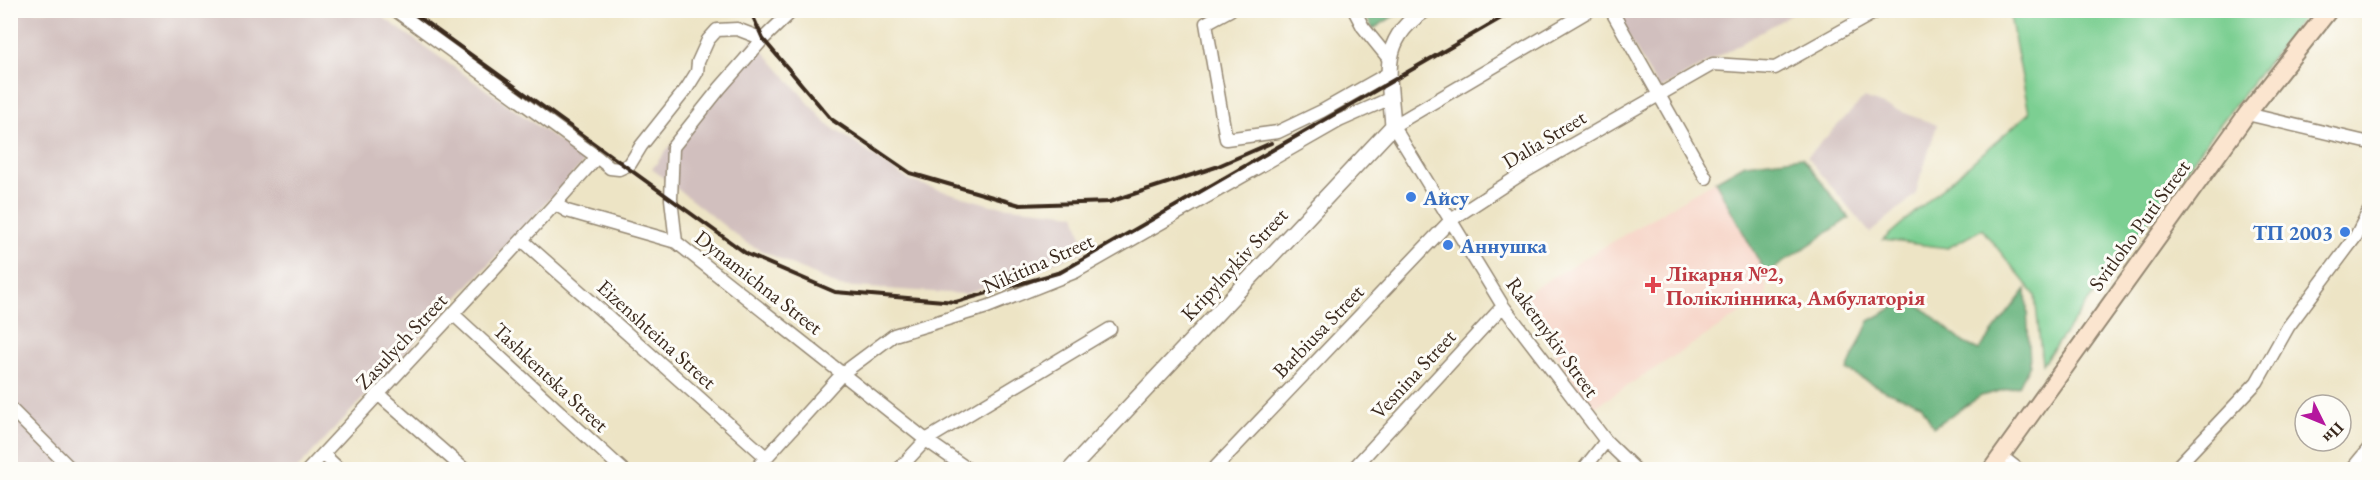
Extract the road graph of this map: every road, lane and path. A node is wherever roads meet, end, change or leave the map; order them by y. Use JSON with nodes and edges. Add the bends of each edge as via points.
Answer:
{"nodes":[{"id":1,"x":395,"y":10,"type":"edge"},
{"id":2,"x":793,"y":10,"type":"edge"},
{"id":3,"x":1230,"y":10,"type":"edge"},
{"id":4,"x":1354,"y":10,"type":"edge"},
{"id":5,"x":1425,"y":10,"type":"edge"},
{"id":6,"x":1590,"y":10,"type":"edge"},
{"id":7,"x":1611,"y":10,"type":"edge"},
{"id":8,"x":1880,"y":10,"type":"edge"},
{"id":9,"x":2329,"y":10,"type":"edge"},
{"id":10,"x":763,"y":39,"type":"junction"},
{"id":11,"x":1389,"y":66,"type":"junction"},
{"id":12,"x":1659,"y":94,"type":"junction"},
{"id":13,"x":1391,"y":98,"type":"junction"},
{"id":14,"x":2247,"y":114,"type":"junction"},
{"id":15,"x":1393,"y":126,"type":"junction"},
{"id":16,"x":2370,"y":143,"type":"edge"},
{"id":17,"x":597,"y":156,"type":"junction"},
{"id":18,"x":1706,"y":178,"type":"dead end"},
{"id":19,"x":555,"y":204,"type":"junction"},
{"id":20,"x":2370,"y":209,"type":"edge"},
{"id":21,"x":1452,"y":220,"type":"junction"},
{"id":22,"x":522,"y":240,"type":"junction"},
{"id":23,"x":676,"y":242,"type":"junction"},
{"id":24,"x":1503,"y":306,"type":"junction"},
{"id":25,"x":453,"y":314,"type":"junction"},
{"id":26,"x":1110,"y":329,"type":"dead end"},
{"id":27,"x":843,"y":373,"type":"junction"},
{"id":28,"x":378,"y":394,"type":"junction"},
{"id":29,"x":10,"y":408,"type":"edge"},
{"id":30,"x":926,"y":440,"type":"junction"},
{"id":31,"x":1606,"y":441,"type":"junction"},
{"id":32,"x":2370,"y":447,"type":"edge"},
{"id":33,"x":322,"y":454,"type":"junction"},
{"id":34,"x":766,"y":457,"type":"junction"},
{"id":35,"x":1996,"y":463,"type":"edge"},
{"id":36,"x":72,"y":470,"type":"edge"},
{"id":37,"x":308,"y":470,"type":"edge"},
{"id":38,"x":339,"y":470,"type":"edge"},
{"id":39,"x":465,"y":470,"type":"edge"},
{"id":40,"x":623,"y":470,"type":"edge"},
{"id":41,"x":755,"y":470,"type":"edge"},
{"id":42,"x":898,"y":470,"type":"edge"},
{"id":43,"x":969,"y":470,"type":"edge"},
{"id":44,"x":1070,"y":470,"type":"edge"},
{"id":45,"x":1213,"y":470,"type":"edge"},
{"id":46,"x":1352,"y":470,"type":"edge"},
{"id":47,"x":1582,"y":470,"type":"edge"},
{"id":48,"x":1636,"y":470,"type":"edge"},
{"id":49,"x":2019,"y":470,"type":"edge"},
{"id":50,"x":2174,"y":470,"type":"edge"},
{"id":51,"x":2351,"y":470,"type":"edge"}],
"edges":[{"from":1,"to":17,"type":"street"},
{"from":2,"to":10,"type":"street"},
{"from":3,"to":11,"type":"street","via":[[1206,23],[1226,139],[1278,132],[1323,111]]},
{"from":4,"to":11,"type":"street"},
{"from":5,"to":11,"type":"street","via":[[1399,33]]},
{"from":6,"to":15,"type":"street"},
{"from":7,"to":12,"type":"street"},
{"from":8,"to":12,"type":"street","name":"Dalia Street","via":[[1775,68],[1713,64]]},
{"from":9,"to":14,"type":"main road","name":"Svitloho Puti Street"},
{"from":10,"to":17,"type":"street","via":[[737,29],[717,30],[708,40],[687,88],[630,164],[610,168]]},
{"from":10,"to":23,"type":"street","via":[[673,147],[671,200]]},
{"from":11,"to":13,"type":"street"},
{"from":12,"to":18,"type":"street"},
{"from":12,"to":21,"type":"street","name":"Dalia Street","via":[[1526,171]]},
{"from":13,"to":15,"type":"street"},
{"from":13,"to":27,"type":"street","name":"Nikitina Street","via":[[1339,121],[1075,272],[987,307],[894,335]]},
{"from":14,"to":16,"type":"street"},
{"from":14,"to":35,"type":"main road","name":"Svitloho Puti Street"},
{"from":15,"to":21,"type":"street","name":"Raketnykiv Street"},
{"from":15,"to":44,"type":"street","name":"Kripylnykiv Street"},
{"from":17,"to":19,"type":"street"},
{"from":19,"to":22,"type":"street"},
{"from":19,"to":23,"type":"street","name":"Dynamichna Street","via":[[567,211]]},
{"from":20,"to":50,"type":"street","via":[[2356,236],[2288,327],[2257,382]]},
{"from":21,"to":24,"type":"street","name":"Raketnykiv Street"},
{"from":21,"to":45,"type":"street","name":"Barbiusa Street"},
{"from":22,"to":25,"type":"street","name":"Zasulych Street"},
{"from":22,"to":34,"type":"street","name":"Eizenshteina Street"},
{"from":23,"to":27,"type":"street","name":"Dynamichna Street"},
{"from":24,"to":31,"type":"street","name":"Raketnykiv Street"},
{"from":24,"to":46,"type":"street","name":"Vesnina Street"},
{"from":25,"to":28,"type":"street","name":"Zasulych Street"},
{"from":25,"to":40,"type":"street","name":"Tashkentska Street"},
{"from":26,"to":30,"type":"street"},
{"from":27,"to":30,"type":"street","name":"Dynamichna Street"},
{"from":27,"to":34,"type":"street","name":"Nikitina Street"},
{"from":28,"to":33,"type":"street","name":"Zasulych Street"},
{"from":28,"to":39,"type":"street"},
{"from":29,"to":36,"type":"street"},
{"from":30,"to":42,"type":"street"},
{"from":30,"to":43,"type":"street","name":"Dynamichna Street"},
{"from":31,"to":47,"type":"street"},
{"from":31,"to":48,"type":"street","name":"Raketnykiv Street"},
{"from":32,"to":51,"type":"street"},
{"from":33,"to":37,"type":"street","name":"Zasulych Street"},
{"from":33,"to":38,"type":"street"},
{"from":34,"to":41,"type":"street","name":"Nikitina Street"},
{"from":35,"to":49,"type":"street"}]}
